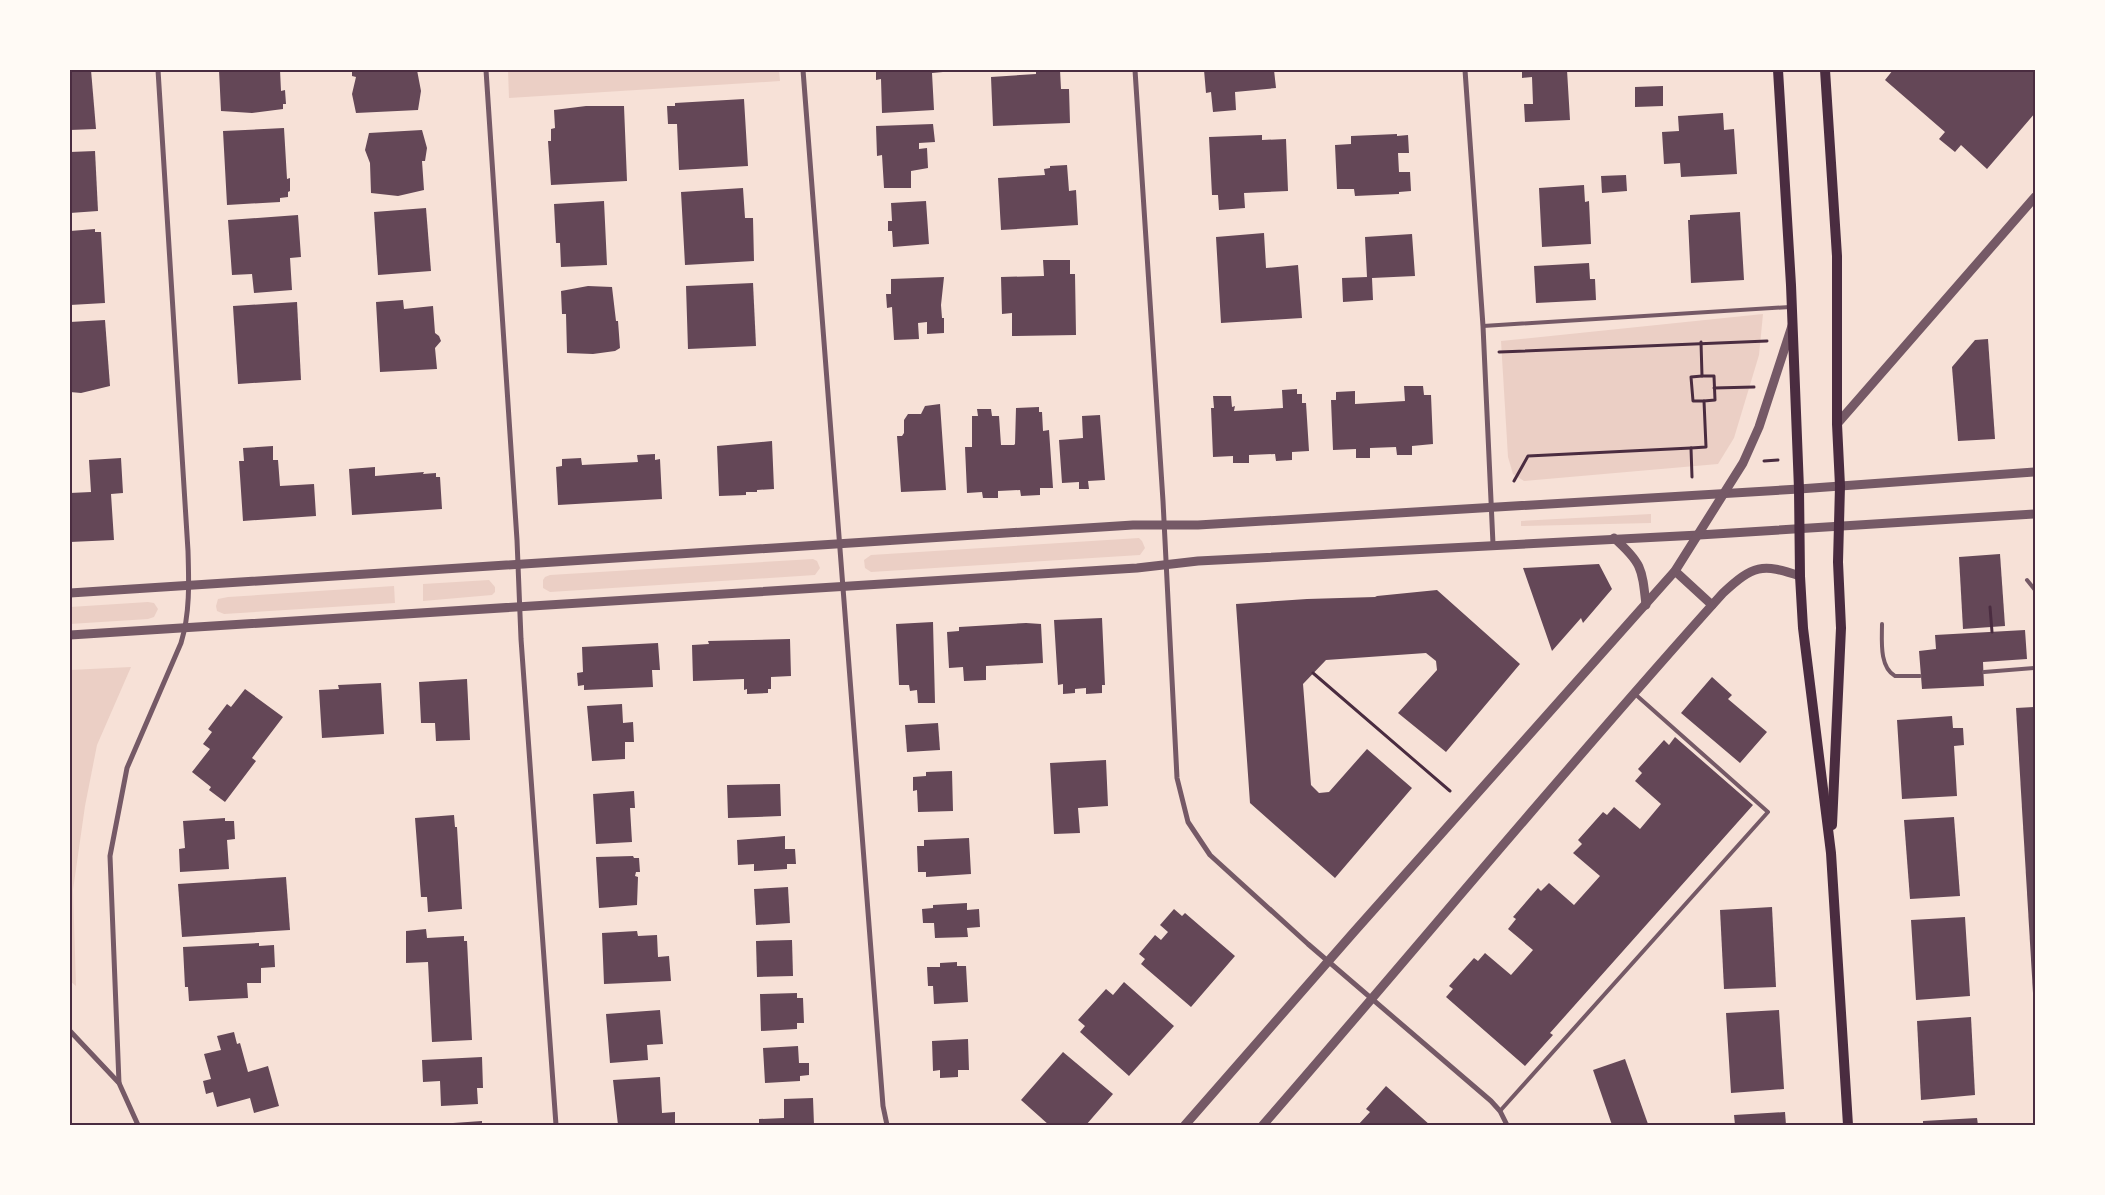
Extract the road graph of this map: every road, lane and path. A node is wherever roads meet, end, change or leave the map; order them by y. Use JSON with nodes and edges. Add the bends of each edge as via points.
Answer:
{"nodes":[{"id":1,"x":158,"y":70,"type":"edge"},
{"id":2,"x":486,"y":70,"type":"edge"},
{"id":3,"x":803,"y":70,"type":"edge"},
{"id":4,"x":1135,"y":70,"type":"edge"},
{"id":5,"x":1465,"y":70,"type":"edge"},
{"id":6,"x":1778,"y":70,"type":"edge"},
{"id":7,"x":1825,"y":70,"type":"edge"},
{"id":8,"x":2035,"y":198,"type":"edge"},
{"id":9,"x":1792,"y":307,"type":"junction"},
{"id":10,"x":1483,"y":326,"type":"junction"},
{"id":11,"x":1792,"y":326,"type":"junction"},
{"id":12,"x":1767,"y":341,"type":"dead end"},
{"id":13,"x":1701,"y":342,"type":"junction"},
{"id":14,"x":1498,"y":352,"type":"dead end"},
{"id":15,"x":1702,"y":376,"type":"junction"},
{"id":16,"x":1757,"y":387,"type":"dead end"},
{"id":17,"x":1714,"y":388,"type":"junction"},
{"id":18,"x":1704,"y":401,"type":"junction"},
{"id":19,"x":1837,"y":424,"type":"junction"},
{"id":20,"x":1691,"y":448,"type":"junction"},
{"id":21,"x":2035,"y":472,"type":"edge"},
{"id":22,"x":1514,"y":481,"type":"dead end"},
{"id":23,"x":1840,"y":486,"type":"junction"},
{"id":24,"x":1799,"y":489,"type":"junction"},
{"id":25,"x":1725,"y":493,"type":"junction"},
{"id":26,"x":1693,"y":495,"type":"junction"},
{"id":27,"x":1492,"y":507,"type":"junction"},
{"id":28,"x":2035,"y":514,"type":"edge"},
{"id":29,"x":1165,"y":525,"type":"junction"},
{"id":30,"x":1838,"y":526,"type":"junction"},
{"id":31,"x":1799,"y":528,"type":"junction"},
{"id":32,"x":1699,"y":534,"type":"junction"},
{"id":33,"x":1614,"y":538,"type":"junction"},
{"id":34,"x":840,"y":544,"type":"junction"},
{"id":35,"x":1493,"y":544,"type":"junction"},
{"id":36,"x":518,"y":565,"type":"junction"},
{"id":37,"x":1167,"y":565,"type":"junction"},
{"id":38,"x":1675,"y":571,"type":"junction"},
{"id":39,"x":1800,"y":576,"type":"junction"},
{"id":40,"x":2027,"y":580,"type":"dead end"},
{"id":41,"x":188,"y":586,"type":"junction"},
{"id":42,"x":842,"y":587,"type":"junction"},
{"id":43,"x":2035,"y":590,"type":"edge"},
{"id":44,"x":70,"y":593,"type":"edge"},
{"id":45,"x":1712,"y":604,"type":"junction"},
{"id":46,"x":1646,"y":605,"type":"junction"},
{"id":47,"x":520,"y":608,"type":"junction"},
{"id":48,"x":1990,"y":608,"type":"dead end"},
{"id":49,"x":1882,"y":624,"type":"dead end"},
{"id":50,"x":185,"y":628,"type":"junction"},
{"id":51,"x":1992,"y":632,"type":"dead end"},
{"id":52,"x":70,"y":636,"type":"edge"},
{"id":53,"x":2035,"y":668,"type":"edge"},
{"id":54,"x":1984,"y":672,"type":"dead end"},
{"id":55,"x":1313,"y":673,"type":"dead end"},
{"id":56,"x":1920,"y":676,"type":"dead end"},
{"id":57,"x":1634,"y":693,"type":"junction"},
{"id":58,"x":1450,"y":792,"type":"dead end"},
{"id":59,"x":1831,"y":853,"type":"junction"},
{"id":60,"x":1328,"y":962,"type":"junction"},
{"id":61,"x":1373,"y":999,"type":"junction"},
{"id":62,"x":70,"y":1031,"type":"edge"},
{"id":63,"x":118,"y":1083,"type":"junction"},
{"id":64,"x":1500,"y":1111,"type":"junction"},
{"id":65,"x":138,"y":1125,"type":"edge"},
{"id":66,"x":556,"y":1125,"type":"edge"},
{"id":67,"x":887,"y":1125,"type":"edge"},
{"id":68,"x":1185,"y":1125,"type":"edge"},
{"id":69,"x":1263,"y":1125,"type":"edge"},
{"id":70,"x":1507,"y":1125,"type":"edge"},
{"id":71,"x":1848,"y":1125,"type":"edge"}],
"edges":[{"from":1,"to":41,"type":"street"},
{"from":2,"to":36,"type":"street"},
{"from":3,"to":34,"type":"street"},
{"from":4,"to":29,"type":"street"},
{"from":5,"to":10,"type":"street"},
{"from":6,"to":9,"type":"main road"},
{"from":7,"to":19,"type":"main road","via":[[1836,256]]},
{"from":8,"to":19,"type":"street"},
{"from":9,"to":10,"type":"lane"},
{"from":9,"to":11,"type":"main road"},
{"from":10,"to":27,"type":"street"},
{"from":11,"to":24,"type":"main road"},
{"from":11,"to":25,"type":"street","via":[[1759,427]]},
{"from":12,"to":13,"type":"path"},
{"from":13,"to":14,"type":"path"},
{"from":13,"to":15,"type":"path"},
{"from":15,"to":17,"type":"path","via":[[1714,376]]},
{"from":15,"to":18,"type":"path","via":[[1691,377],[1693,401]]},
{"from":16,"to":17,"type":"path"},
{"from":17,"to":18,"type":"path","via":[[1715,400]]},
{"from":18,"to":20,"type":"path","via":[[1706,447]]},
{"from":19,"to":23,"type":"main road"},
{"from":20,"to":22,"type":"path","via":[[1528,456]]},
{"from":20,"to":26,"type":"path"},
{"from":21,"to":23,"type":"street"},
{"from":23,"to":24,"type":"street"},
{"from":23,"to":30,"type":"main road"},
{"from":24,"to":25,"type":"street"},
{"from":24,"to":31,"type":"main road"},
{"from":25,"to":26,"type":"street"},
{"from":25,"to":32,"type":"street"},
{"from":26,"to":27,"type":"street"},
{"from":27,"to":29,"type":"street"},
{"from":27,"to":35,"type":"street"},
{"from":28,"to":30,"type":"street"},
{"from":29,"to":34,"type":"street"},
{"from":29,"to":37,"type":"street"},
{"from":30,"to":31,"type":"street"},
{"from":30,"to":59,"type":"main road","via":[[1841,628]]},
{"from":31,"to":32,"type":"street"},
{"from":31,"to":39,"type":"main road"},
{"from":32,"to":33,"type":"street"},
{"from":32,"to":38,"type":"street"},
{"from":33,"to":35,"type":"street"},
{"from":33,"to":46,"type":"street","via":[[1640,565]]},
{"from":34,"to":36,"type":"street"},
{"from":34,"to":42,"type":"street"},
{"from":35,"to":37,"type":"street","via":[[1198,560]]},
{"from":36,"to":41,"type":"street"},
{"from":36,"to":47,"type":"street"},
{"from":37,"to":42,"type":"street"},
{"from":37,"to":60,"type":"street","via":[[1177,778],[1188,822],[1210,855]]},
{"from":38,"to":45,"type":"street"},
{"from":38,"to":46,"type":"street"},
{"from":39,"to":45,"type":"street","via":[[1773,567],[1759,568],[1735,582]]},
{"from":39,"to":59,"type":"main road","via":[[1803,628]]},
{"from":40,"to":43,"type":"lane"},
{"from":41,"to":44,"type":"street"},
{"from":41,"to":50,"type":"street"},
{"from":42,"to":47,"type":"street"},
{"from":42,"to":67,"type":"street"},
{"from":45,"to":57,"type":"street"},
{"from":46,"to":60,"type":"street"},
{"from":47,"to":50,"type":"street"},
{"from":47,"to":66,"type":"street"},
{"from":48,"to":51,"type":"path"},
{"from":49,"to":56,"type":"lane","via":[[1886,668],[1895,676]]},
{"from":50,"to":52,"type":"street"},
{"from":50,"to":63,"type":"street","via":[[177,654],[127,768],[110,856]]},
{"from":53,"to":54,"type":"lane"},
{"from":55,"to":58,"type":"path"},
{"from":57,"to":61,"type":"street"},
{"from":57,"to":64,"type":"lane","via":[[1768,812]]},
{"from":59,"to":71,"type":"main road"},
{"from":60,"to":61,"type":"street"},
{"from":60,"to":68,"type":"street"},
{"from":61,"to":64,"type":"street"},
{"from":61,"to":69,"type":"street"},
{"from":62,"to":63,"type":"street"},
{"from":63,"to":65,"type":"street"},
{"from":64,"to":70,"type":"street"}]}
